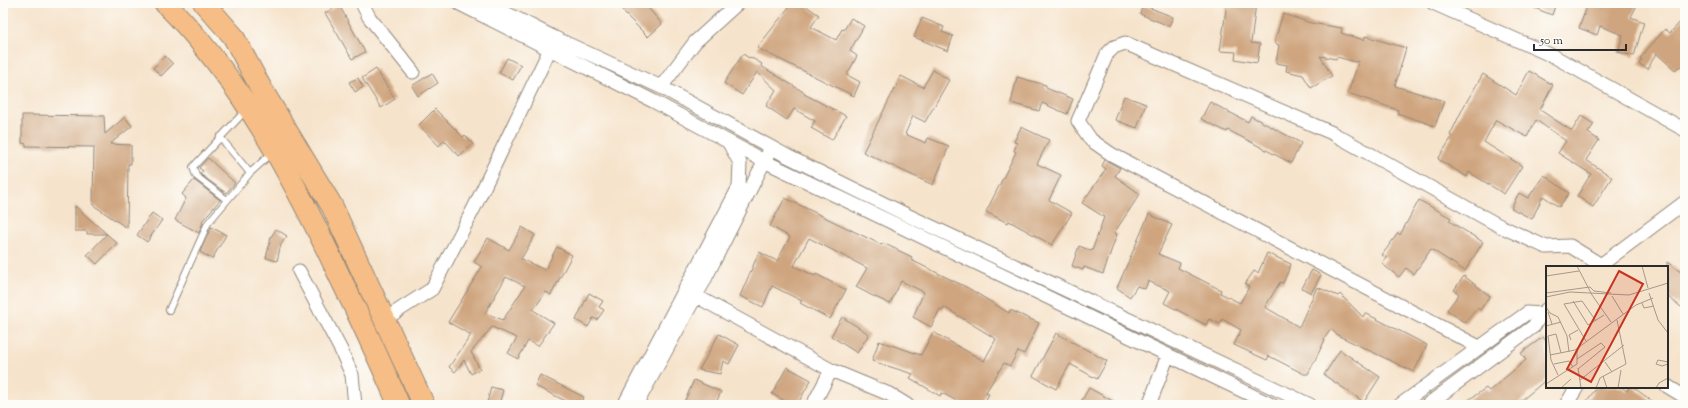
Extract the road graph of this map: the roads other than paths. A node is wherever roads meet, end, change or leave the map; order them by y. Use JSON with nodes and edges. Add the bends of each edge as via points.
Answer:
{"nodes":[{"id":1,"x":148,"y":3,"type":"edge"},
{"id":2,"x":165,"y":3,"type":"edge"},
{"id":3,"x":190,"y":3,"type":"edge"},
{"id":4,"x":204,"y":3,"type":"edge"},
{"id":5,"x":362,"y":3,"type":"edge"},
{"id":6,"x":458,"y":3,"type":"edge"},
{"id":7,"x":486,"y":3,"type":"edge"},
{"id":8,"x":738,"y":3,"type":"edge"},
{"id":9,"x":1433,"y":3,"type":"edge"},
{"id":10,"x":550,"y":49,"type":"junction"},
{"id":11,"x":413,"y":72,"type":"dead end"},
{"id":12,"x":661,"y":86,"type":"junction"},
{"id":13,"x":262,"y":90,"type":"junction"},
{"id":14,"x":249,"y":107,"type":"junction"},
{"id":15,"x":1685,"y":130,"type":"edge"},
{"id":16,"x":220,"y":137,"type":"junction"},
{"id":17,"x":729,"y":143,"type":"junction"},
{"id":18,"x":772,"y":148,"type":"junction"},
{"id":19,"x":274,"y":151,"type":"junction"},
{"id":20,"x":764,"y":161,"type":"junction"},
{"id":21,"x":250,"y":173,"type":"junction"},
{"id":22,"x":227,"y":200,"type":"junction"},
{"id":23,"x":1685,"y":202,"type":"edge"},
{"id":24,"x":1600,"y":266,"type":"edge"},
{"id":25,"x":299,"y":271,"type":"dead end"},
{"id":26,"x":696,"y":296,"type":"junction"},
{"id":27,"x":169,"y":310,"type":"dead end"},
{"id":28,"x":1545,"y":311,"type":"edge"},
{"id":29,"x":385,"y":319,"type":"junction"},
{"id":30,"x":1479,"y":347,"type":"junction"},
{"id":31,"x":1168,"y":355,"type":"junction"},
{"id":32,"x":831,"y":370,"type":"junction"},
{"id":33,"x":1668,"y":387,"type":"edge"},
{"id":34,"x":1576,"y":388,"type":"edge"},
{"id":35,"x":1685,"y":397,"type":"edge"},
{"id":36,"x":355,"y":405,"type":"edge"},
{"id":37,"x":399,"y":405,"type":"edge"},
{"id":38,"x":424,"y":405,"type":"edge"},
{"id":39,"x":624,"y":405,"type":"edge"},
{"id":40,"x":636,"y":405,"type":"edge"},
{"id":41,"x":813,"y":405,"type":"edge"},
{"id":42,"x":907,"y":405,"type":"edge"},
{"id":43,"x":1149,"y":405,"type":"edge"},
{"id":44,"x":1272,"y":405,"type":"edge"},
{"id":45,"x":1310,"y":405,"type":"edge"},
{"id":46,"x":1400,"y":405,"type":"edge"},
{"id":47,"x":1427,"y":405,"type":"edge"},
{"id":48,"x":1566,"y":405,"type":"edge"}],
"edges":[{"from":1,"to":14,"type":"highway","via":[[235,100]]},
{"from":2,"to":14,"type":"highway","via":[[182,20]]},
{"from":3,"to":13,"type":"highway"},
{"from":4,"to":13,"type":"highway","via":[[233,36]]},
{"from":5,"to":11,"type":"street","via":[[369,18]]},
{"from":6,"to":10,"type":"street"},
{"from":7,"to":12,"type":"street","via":[[555,38]]},
{"from":8,"to":12,"type":"street","via":[[695,42]]},
{"from":9,"to":15,"type":"street","via":[[1555,57]]},
{"from":10,"to":17,"type":"street"},
{"from":10,"to":29,"type":"street","via":[[432,289]]},
{"from":12,"to":18,"type":"street"},
{"from":13,"to":29,"type":"highway","via":[[332,206]]},
{"from":14,"to":16,"type":"lane"},
{"from":14,"to":19,"type":"highway"},
{"from":16,"to":21,"type":"lane"},
{"from":16,"to":22,"type":"lane","via":[[195,162],[192,171]]},
{"from":17,"to":20,"type":"street"},
{"from":17,"to":39,"type":"street","via":[[740,163],[739,187]]},
{"from":18,"to":20,"type":"street"},
{"from":18,"to":45,"type":"street","via":[[909,216]]},
{"from":19,"to":21,"type":"lane"},
{"from":19,"to":37,"type":"highway","via":[[312,217]]},
{"from":20,"to":26,"type":"street"},
{"from":20,"to":31,"type":"street"},
{"from":21,"to":22,"type":"lane"},
{"from":22,"to":27,"type":"lane","via":[[208,223]]},
{"from":23,"to":24,"type":"street"},
{"from":24,"to":30,"type":"street","via":[[1570,246],[1546,247],[1498,225],[1332,133],[1125,43],[1107,54],[1078,121],[1091,140],[1111,154]]},
{"from":25,"to":36,"type":"street","via":[[352,375]]},
{"from":26,"to":32,"type":"street"},
{"from":26,"to":40,"type":"street"},
{"from":28,"to":30,"type":"street","via":[[1527,313]]},
{"from":28,"to":47,"type":"street","via":[[1534,326]]},
{"from":29,"to":38,"type":"highway"},
{"from":30,"to":46,"type":"street"},
{"from":31,"to":43,"type":"street"},
{"from":31,"to":44,"type":"street"},
{"from":32,"to":41,"type":"street"},
{"from":32,"to":42,"type":"street","via":[[889,394]]},
{"from":33,"to":35,"type":"street"},
{"from":34,"to":48,"type":"street"}]}
